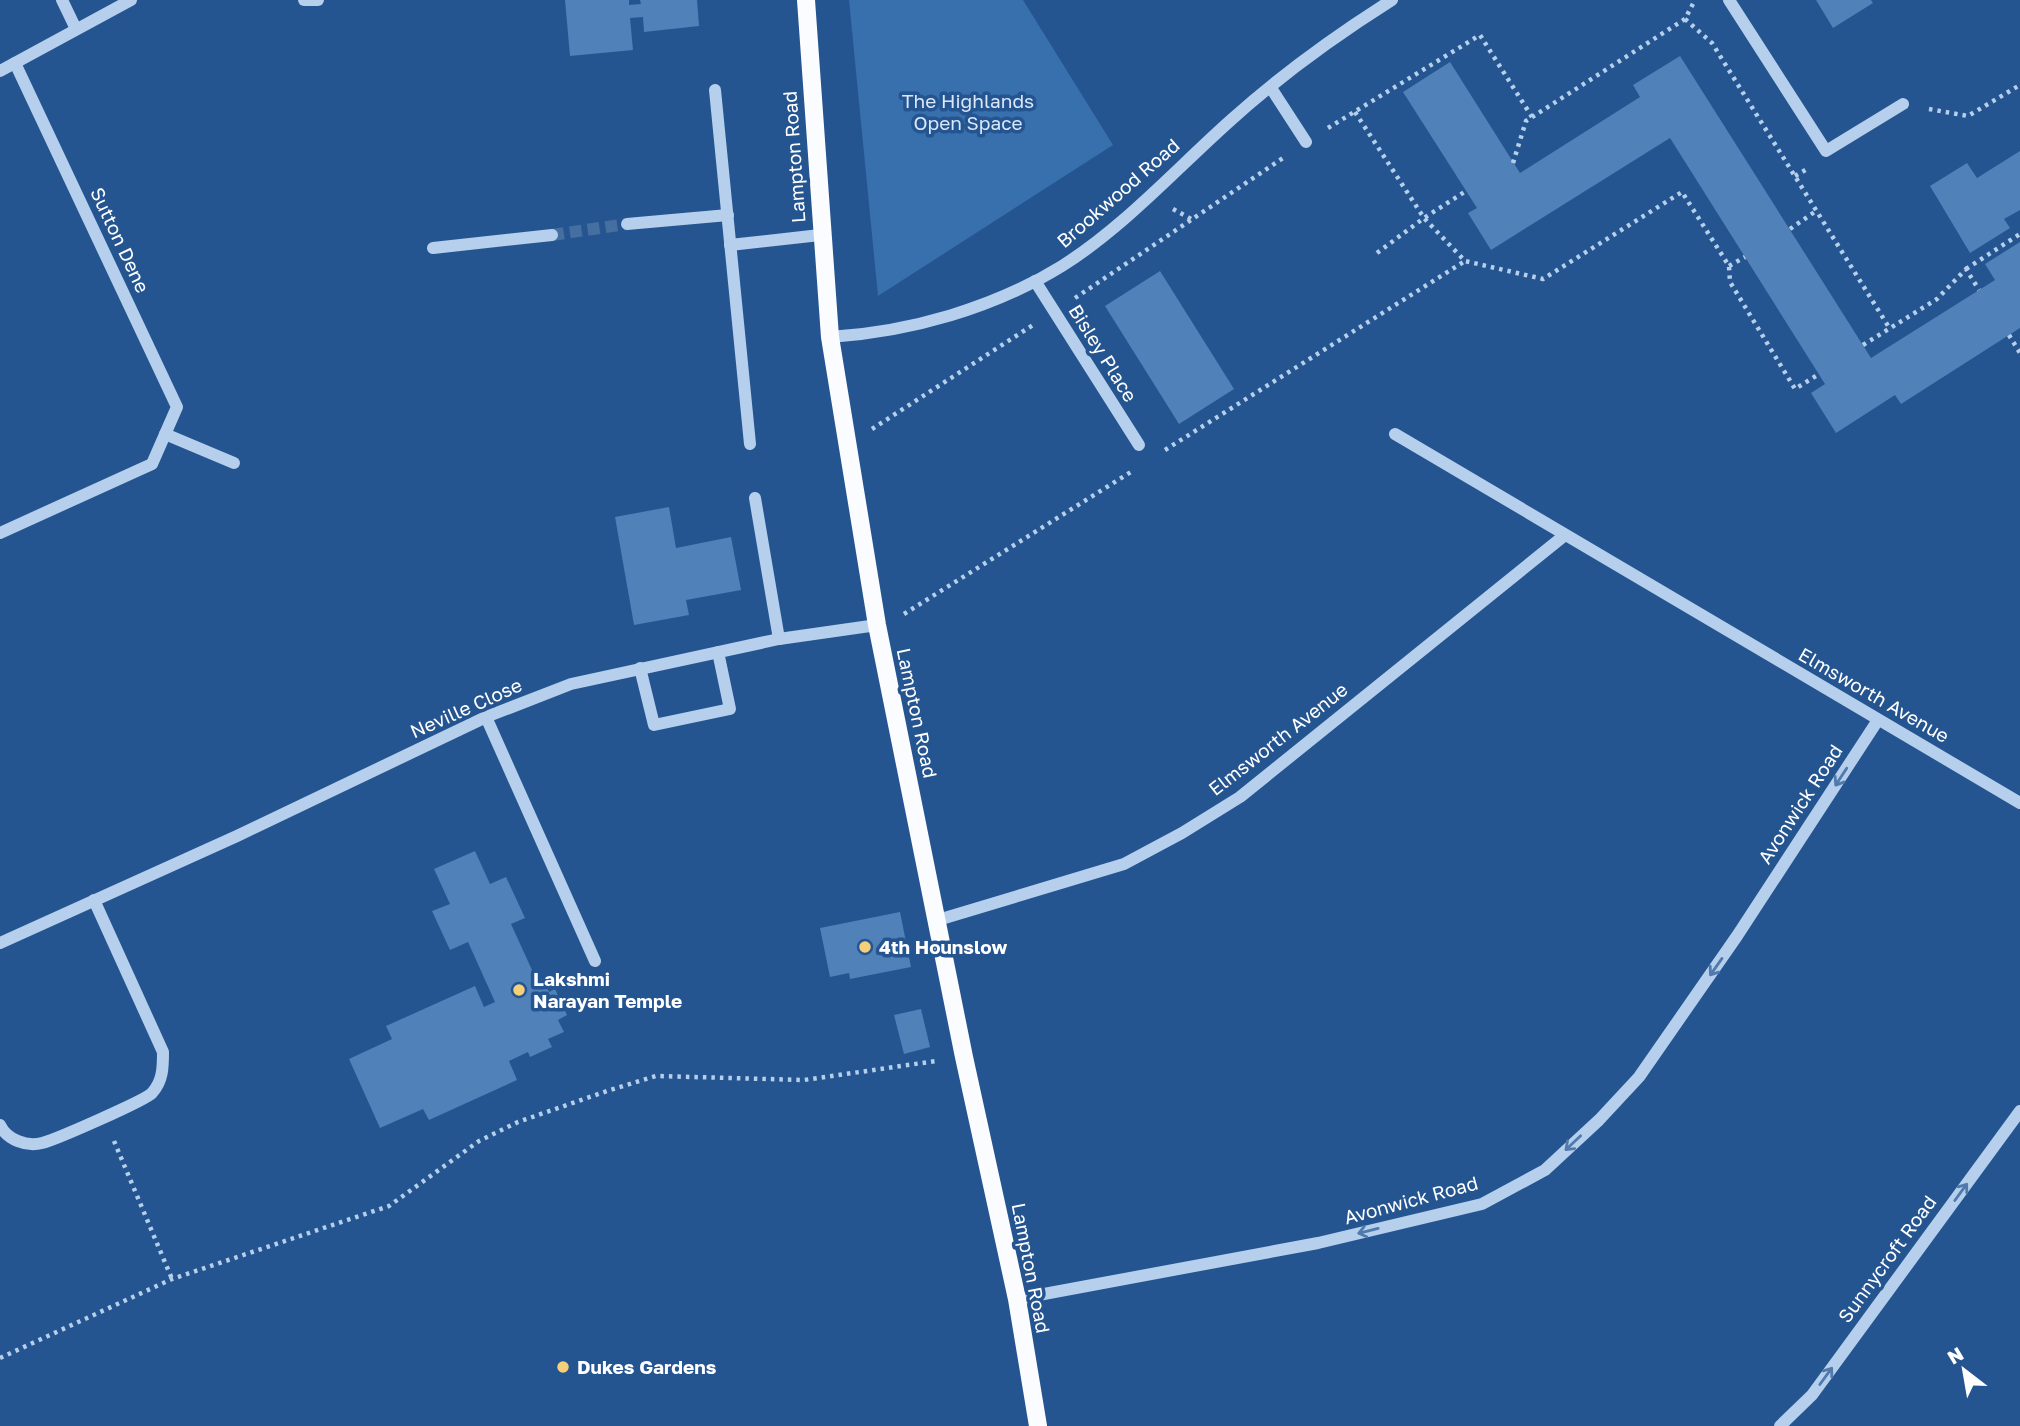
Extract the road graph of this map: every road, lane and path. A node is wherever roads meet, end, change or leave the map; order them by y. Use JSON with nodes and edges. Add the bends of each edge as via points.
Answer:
{"nodes":[{"id":1,"x":62,"y":0,"type":"edge"},
{"id":2,"x":131,"y":0,"type":"edge"},
{"id":3,"x":304,"y":0,"type":"edge"},
{"id":4,"x":318,"y":0,"type":"edge"},
{"id":5,"x":806,"y":0,"type":"edge"},
{"id":6,"x":1392,"y":0,"type":"edge"},
{"id":7,"x":1695,"y":0,"type":"edge"},
{"id":8,"x":1729,"y":0,"type":"edge"},
{"id":9,"x":1685,"y":19,"type":"junction"},
{"id":10,"x":76,"y":29,"type":"junction"},
{"id":11,"x":15,"y":63,"type":"junction"},
{"id":12,"x":0,"y":71,"type":"edge"},
{"id":13,"x":2020,"y":85,"type":"edge"},
{"id":14,"x":1271,"y":88,"type":"junction"},
{"id":15,"x":715,"y":90,"type":"dead end"},
{"id":16,"x":1903,"y":104,"type":"joint"},
{"id":17,"x":1355,"y":112,"type":"junction"},
{"id":18,"x":1532,"y":117,"type":"junction"},
{"id":19,"x":1306,"y":142,"type":"junction"},
{"id":20,"x":1513,"y":163,"type":"dead end"},
{"id":21,"x":1466,"y":191,"type":"dead end"},
{"id":22,"x":1816,"y":211,"type":"junction"},
{"id":23,"x":728,"y":215,"type":"junction"},
{"id":24,"x":1424,"y":218,"type":"junction"},
{"id":25,"x":628,"y":224,"type":"tunnel mouth"},
{"id":26,"x":1790,"y":229,"type":"dead end"},
{"id":27,"x":820,"y":234,"type":"junction"},
{"id":28,"x":2020,"y":234,"type":"edge"},
{"id":29,"x":552,"y":235,"type":"tunnel mouth"},
{"id":30,"x":730,"y":245,"type":"junction"},
{"id":31,"x":433,"y":248,"type":"dead end"},
{"id":32,"x":1377,"y":253,"type":"dead end"},
{"id":33,"x":1745,"y":257,"type":"dead end"},
{"id":34,"x":1465,"y":261,"type":"junction"},
{"id":35,"x":1729,"y":266,"type":"junction"},
{"id":36,"x":1966,"y":269,"type":"junction"},
{"id":37,"x":1035,"y":281,"type":"junction"},
{"id":38,"x":1979,"y":290,"type":"dead end"},
{"id":39,"x":1054,"y":312,"type":"junction"},
{"id":40,"x":1890,"y":329,"type":"junction"},
{"id":41,"x":2009,"y":335,"type":"dead end"},
{"id":42,"x":830,"y":337,"type":"junction"},
{"id":43,"x":1863,"y":345,"type":"dead end"},
{"id":44,"x":2020,"y":354,"type":"edge"},
{"id":45,"x":1819,"y":374,"type":"dead end"},
{"id":46,"x":165,"y":434,"type":"junction"},
{"id":47,"x":1395,"y":434,"type":"dead end"},
{"id":48,"x":750,"y":444,"type":"dead end"},
{"id":49,"x":848,"y":444,"type":"junction"},
{"id":50,"x":1139,"y":445,"type":"dead end"},
{"id":51,"x":1160,"y":453,"type":"dead end"},
{"id":52,"x":233,"y":463,"type":"dead end"},
{"id":53,"x":1137,"y":468,"type":"dead end"},
{"id":54,"x":755,"y":498,"type":"dead end"},
{"id":55,"x":0,"y":533,"type":"edge"},
{"id":56,"x":1565,"y":535,"type":"junction"},
{"id":57,"x":877,"y":625,"type":"junction"},
{"id":58,"x":779,"y":639,"type":"junction"},
{"id":59,"x":718,"y":652,"type":"junction"},
{"id":60,"x":640,"y":668,"type":"junction"},
{"id":61,"x":486,"y":717,"type":"junction"},
{"id":62,"x":1878,"y":720,"type":"junction"},
{"id":63,"x":2020,"y":803,"type":"edge"},
{"id":64,"x":94,"y":900,"type":"junction"},
{"id":65,"x":938,"y":920,"type":"junction"},
{"id":66,"x":0,"y":943,"type":"edge"},
{"id":67,"x":595,"y":961,"type":"dead end"},
{"id":68,"x":964,"y":1057,"type":"junction"},
{"id":69,"x":2020,"y":1111,"type":"edge"},
{"id":70,"x":103,"y":1116,"type":"junction"},
{"id":71,"x":0,"y":1125,"type":"edge"},
{"id":72,"x":172,"y":1279,"type":"junction"},
{"id":73,"x":1017,"y":1299,"type":"junction"},
{"id":74,"x":0,"y":1358,"type":"edge"},
{"id":75,"x":1038,"y":1426,"type":"edge"},
{"id":76,"x":1780,"y":1426,"type":"edge"}],
"edges":[{"from":1,"to":10,"type":"street"},
{"from":2,"to":10,"type":"street"},
{"from":3,"to":4,"type":"street"},
{"from":5,"to":27,"type":"main road","name":"Lampton Road"},
{"from":6,"to":14,"type":"street","name":"Brookwood Road","via":[[1321,45]]},
{"from":7,"to":9,"type":"path"},
{"from":8,"to":16,"type":"street","via":[[1826,151]]},
{"from":9,"to":18,"type":"path"},
{"from":9,"to":22,"type":"path","via":[[1712,43]]},
{"from":10,"to":11,"type":"street"},
{"from":11,"to":12,"type":"street"},
{"from":11,"to":46,"type":"street","name":"Sutton Dene","via":[[177,407]]},
{"from":13,"to":16,"type":"path","via":[[1968,116]]},
{"from":14,"to":19,"type":"street"},
{"from":14,"to":37,"type":"street","name":"Brookwood Road","via":[[1112,229]]},
{"from":15,"to":23,"type":"street"},
{"from":17,"to":18,"type":"path","via":[[1480,34]]},
{"from":17,"to":19,"type":"path"},
{"from":17,"to":24,"type":"path"},
{"from":18,"to":20,"type":"path","via":[[1526,121]]},
{"from":19,"to":39,"type":"path"},
{"from":21,"to":24,"type":"path"},
{"from":22,"to":26,"type":"path"},
{"from":22,"to":40,"type":"path"},
{"from":23,"to":25,"type":"street"},
{"from":23,"to":30,"type":"street"},
{"from":24,"to":32,"type":"path"},
{"from":24,"to":34,"type":"path"},
{"from":27,"to":30,"type":"street"},
{"from":27,"to":42,"type":"main road","name":"Lampton Road"},
{"from":28,"to":36,"type":"path"},
{"from":29,"to":31,"type":"street"},
{"from":30,"to":48,"type":"street"},
{"from":33,"to":35,"type":"path"},
{"from":34,"to":35,"type":"path","via":[[1543,279],[1682,192]]},
{"from":34,"to":51,"type":"path"},
{"from":35,"to":45,"type":"path","via":[[1730,282],[1795,389]]},
{"from":36,"to":38,"type":"path"},
{"from":36,"to":40,"type":"path","via":[[1937,299]]},
{"from":37,"to":39,"type":"street","name":"Bisley Place"},
{"from":37,"to":42,"type":"street","name":"Brookwood Road","via":[[920,325]]},
{"from":39,"to":49,"type":"path"},
{"from":39,"to":50,"type":"street","name":"Bisley Place"},
{"from":40,"to":43,"type":"path"},
{"from":41,"to":44,"type":"path"},
{"from":42,"to":49,"type":"main road","name":"Lampton Road"},
{"from":46,"to":52,"type":"street"},
{"from":46,"to":55,"type":"street","name":"Sutton Dene","via":[[152,464]]},
{"from":47,"to":56,"type":"street","name":"Elmsworth Avenue"},
{"from":49,"to":57,"type":"main road","name":"Lampton Road"},
{"from":53,"to":57,"type":"path","via":[[916,609]]},
{"from":54,"to":58,"type":"street"},
{"from":56,"to":62,"type":"street","name":"Elmsworth Avenue"},
{"from":56,"to":65,"type":"street","name":"Elmsworth Avenue","via":[[1240,797],[1182,834],[1124,864]]},
{"from":57,"to":58,"type":"street","name":"Neville Close"},
{"from":57,"to":65,"type":"main road","name":"Lampton Road"},
{"from":58,"to":59,"type":"street","name":"Neville Close"},
{"from":59,"to":60,"type":"street","name":"Neville Close"},
{"from":59,"to":60,"type":"street","via":[[730,709],[654,725]]},
{"from":60,"to":61,"type":"street","name":"Neville Close","via":[[570,684]]},
{"from":61,"to":64,"type":"street","name":"Neville Close"},
{"from":61,"to":67,"type":"street"},
{"from":62,"to":63,"type":"street","name":"Elmsworth Avenue"},
{"from":62,"to":73,"type":"street","name":"Avonwick Road","one_way":true,"via":[[1639,1077],[1545,1170],[1482,1203],[1318,1243]]},
{"from":64,"to":66,"type":"street","name":"Neville Close"},
{"from":64,"to":70,"type":"street","via":[[163,1052],[163,1074],[151,1095]]},
{"from":65,"to":68,"type":"main road","name":"Lampton Road"},
{"from":68,"to":72,"type":"path","via":[[804,1080],[656,1076],[518,1122],[479,1141],[389,1206]]},
{"from":68,"to":73,"type":"main road","name":"Lampton Road"},
{"from":76,"to":69,"type":"street","name":"Sunnycroft Road","one_way":true,"via":[[1812,1395]]},
{"from":70,"to":71,"type":"street","via":[[41,1143],[21,1143]]},
{"from":70,"to":72,"type":"path"},
{"from":72,"to":74,"type":"path"},
{"from":73,"to":75,"type":"main road","name":"Lampton Road"}]}
